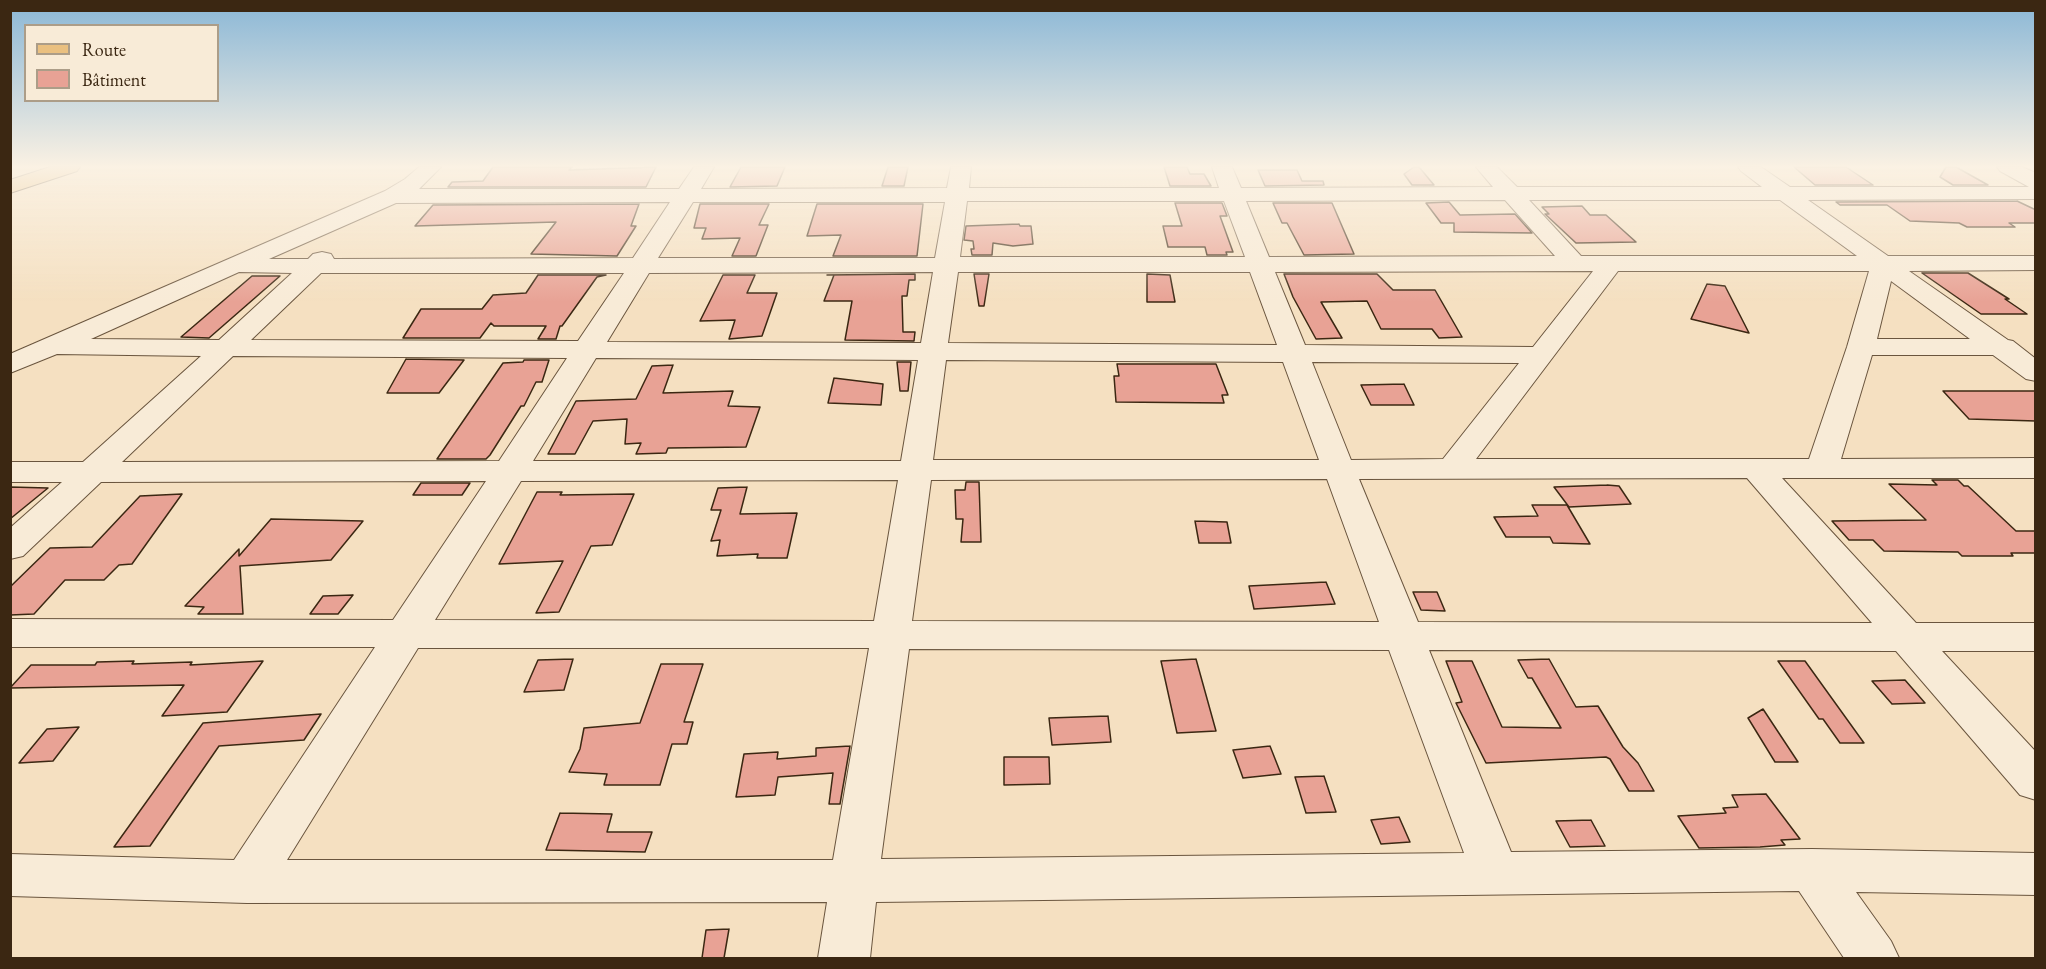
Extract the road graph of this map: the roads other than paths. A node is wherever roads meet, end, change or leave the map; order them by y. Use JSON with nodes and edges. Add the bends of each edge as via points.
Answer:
{"nodes":[{"id":1,"x":353,"y":212,"type":"edge"},
{"id":2,"x":373,"y":212,"type":"edge"},
{"id":3,"x":675,"y":212,"type":"edge"},
{"id":4,"x":954,"y":212,"type":"edge"},
{"id":5,"x":1239,"y":212,"type":"edge"},
{"id":6,"x":1528,"y":212,"type":"edge"},
{"id":7,"x":1812,"y":212,"type":"edge"},
{"id":8,"x":1574,"y":263,"type":"junction"},
{"id":9,"x":1883,"y":263,"type":"junction"},
{"id":10,"x":2036,"y":263,"type":"edge"},
{"id":11,"x":1260,"y":264,"type":"junction"},
{"id":12,"x":1611,"y":264,"type":"junction"},
{"id":13,"x":641,"y":265,"type":"junction"},
{"id":14,"x":946,"y":265,"type":"junction"},
{"id":15,"x":230,"y":266,"type":"junction"},
{"id":16,"x":315,"y":266,"type":"junction"},
{"id":17,"x":49,"y":347,"type":"junction"},
{"id":18,"x":1861,"y":347,"type":"junction"},
{"id":19,"x":1999,"y":347,"type":"junction"},
{"id":20,"x":2036,"y":347,"type":"edge"},
{"id":21,"x":226,"y":348,"type":"junction"},
{"id":22,"x":587,"y":350,"type":"junction"},
{"id":23,"x":933,"y":352,"type":"junction"},
{"id":24,"x":1295,"y":354,"type":"junction"},
{"id":25,"x":1541,"y":355,"type":"junction"},
{"id":26,"x":10,"y":364,"type":"edge"},
{"id":27,"x":2036,"y":373,"type":"edge"},
{"id":28,"x":2036,"y":468,"type":"edge"},
{"id":29,"x":1452,"y":469,"type":"junction"},
{"id":30,"x":1756,"y":469,"type":"junction"},
{"id":31,"x":1822,"y":469,"type":"junction"},
{"id":32,"x":1339,"y":470,"type":"junction"},
{"id":33,"x":510,"y":471,"type":"junction"},
{"id":34,"x":915,"y":471,"type":"junction"},
{"id":35,"x":10,"y":472,"type":"edge"},
{"id":36,"x":92,"y":472,"type":"junction"},
{"id":37,"x":10,"y":548,"type":"edge"},
{"id":38,"x":10,"y":633,"type":"edge"},
{"id":39,"x":406,"y":633,"type":"junction"},
{"id":40,"x":891,"y":634,"type":"junction"},
{"id":41,"x":1404,"y":635,"type":"junction"},
{"id":42,"x":1906,"y":636,"type":"junction"},
{"id":43,"x":2036,"y":637,"type":"edge"},
{"id":44,"x":2036,"y":782,"type":"edge"},
{"id":45,"x":1812,"y":870,"type":"junction"},
{"id":46,"x":1496,"y":874,"type":"junction"},
{"id":47,"x":2036,"y":874,"type":"edge"},
{"id":48,"x":10,"y":875,"type":"edge"},
{"id":49,"x":854,"y":881,"type":"junction"},
{"id":50,"x":247,"y":882,"type":"junction"},
{"id":51,"x":844,"y":958,"type":"edge"},
{"id":52,"x":1873,"y":958,"type":"edge"}],
"edges":[{"from":1,"to":15,"type":"street"},
{"from":2,"to":16,"type":"street"},
{"from":3,"to":13,"type":"street"},
{"from":4,"to":14,"type":"street"},
{"from":5,"to":11,"type":"street"},
{"from":6,"to":8,"type":"street"},
{"from":7,"to":9,"type":"street"},
{"from":8,"to":11,"type":"street"},
{"from":8,"to":12,"type":"street"},
{"from":9,"to":10,"type":"street"},
{"from":9,"to":12,"type":"street"},
{"from":9,"to":18,"type":"street"},
{"from":9,"to":19,"type":"street"},
{"from":11,"to":14,"type":"street"},
{"from":11,"to":24,"type":"street"},
{"from":12,"to":25,"type":"street"},
{"from":13,"to":14,"type":"street"},
{"from":13,"to":16,"type":"street"},
{"from":13,"to":22,"type":"street"},
{"from":14,"to":23,"type":"street"},
{"from":15,"to":16,"type":"street"},
{"from":15,"to":17,"type":"street"},
{"from":16,"to":21,"type":"street"},
{"from":17,"to":21,"type":"street"},
{"from":17,"to":26,"type":"street"},
{"from":18,"to":19,"type":"street"},
{"from":18,"to":31,"type":"street"},
{"from":19,"to":20,"type":"street"},
{"from":19,"to":27,"type":"street"},
{"from":21,"to":22,"type":"street"},
{"from":21,"to":36,"type":"street"},
{"from":22,"to":23,"type":"street"},
{"from":22,"to":33,"type":"street"},
{"from":23,"to":24,"type":"street"},
{"from":23,"to":34,"type":"street"},
{"from":24,"to":25,"type":"street"},
{"from":24,"to":32,"type":"street"},
{"from":25,"to":29,"type":"street"},
{"from":28,"to":31,"type":"street"},
{"from":29,"to":30,"type":"street"},
{"from":29,"to":32,"type":"street"},
{"from":30,"to":31,"type":"street"},
{"from":30,"to":42,"type":"street"},
{"from":32,"to":34,"type":"street"},
{"from":32,"to":41,"type":"street"},
{"from":33,"to":34,"type":"street"},
{"from":33,"to":36,"type":"street"},
{"from":33,"to":39,"type":"street"},
{"from":34,"to":40,"type":"street"},
{"from":35,"to":36,"type":"street"},
{"from":36,"to":37,"type":"street"},
{"from":38,"to":39,"type":"street"},
{"from":39,"to":40,"type":"street"},
{"from":39,"to":50,"type":"street"},
{"from":40,"to":41,"type":"street"},
{"from":40,"to":49,"type":"street"},
{"from":41,"to":42,"type":"street"},
{"from":41,"to":46,"type":"street"},
{"from":42,"to":43,"type":"street"},
{"from":42,"to":44,"type":"street"},
{"from":45,"to":46,"type":"street"},
{"from":45,"to":47,"type":"street"},
{"from":45,"to":52,"type":"street"},
{"from":46,"to":49,"type":"street"},
{"from":48,"to":50,"type":"street"},
{"from":49,"to":50,"type":"street"},
{"from":49,"to":51,"type":"street"}]}
